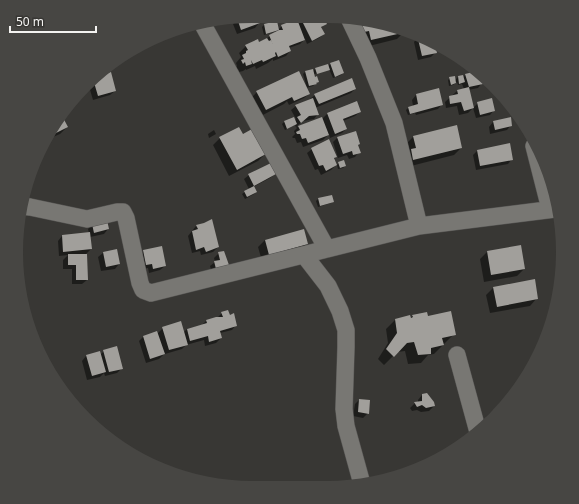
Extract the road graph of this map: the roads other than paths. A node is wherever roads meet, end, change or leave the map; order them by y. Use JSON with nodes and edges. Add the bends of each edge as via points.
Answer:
{"nodes":[{"id":1,"x":353,"y":24,"type":"edge"},
{"id":2,"x":205,"y":28,"type":"edge"},
{"id":3,"x":542,"y":172,"type":"edge"},
{"id":4,"x":547,"y":188,"type":"edge"},
{"id":5,"x":27,"y":207,"type":"edge"},
{"id":6,"x":553,"y":209,"type":"edge"},
{"id":7,"x":419,"y":226,"type":"junction"},
{"id":8,"x":327,"y":249,"type":"junction"},
{"id":9,"x":304,"y":254,"type":"junction"},
{"id":10,"x":457,"y":355,"type":"dead end"},
{"id":11,"x":476,"y":425,"type":"edge"},
{"id":12,"x":360,"y":479,"type":"edge"}],
"edges":[{"from":1,"to":7,"type":"street","via":[[394,123]]},
{"from":2,"to":8,"type":"street"},
{"from":3,"to":4,"type":"street"},
{"from":5,"to":9,"type":"street","via":[[87,219],[123,212],[140,282],[143,290],[151,293]]},
{"from":6,"to":7,"type":"street"},
{"from":7,"to":8,"type":"street"},
{"from":8,"to":9,"type":"street"},
{"from":9,"to":12,"type":"street","via":[[328,286],[346,330],[344,409]]},
{"from":10,"to":11,"type":"street"}]}
